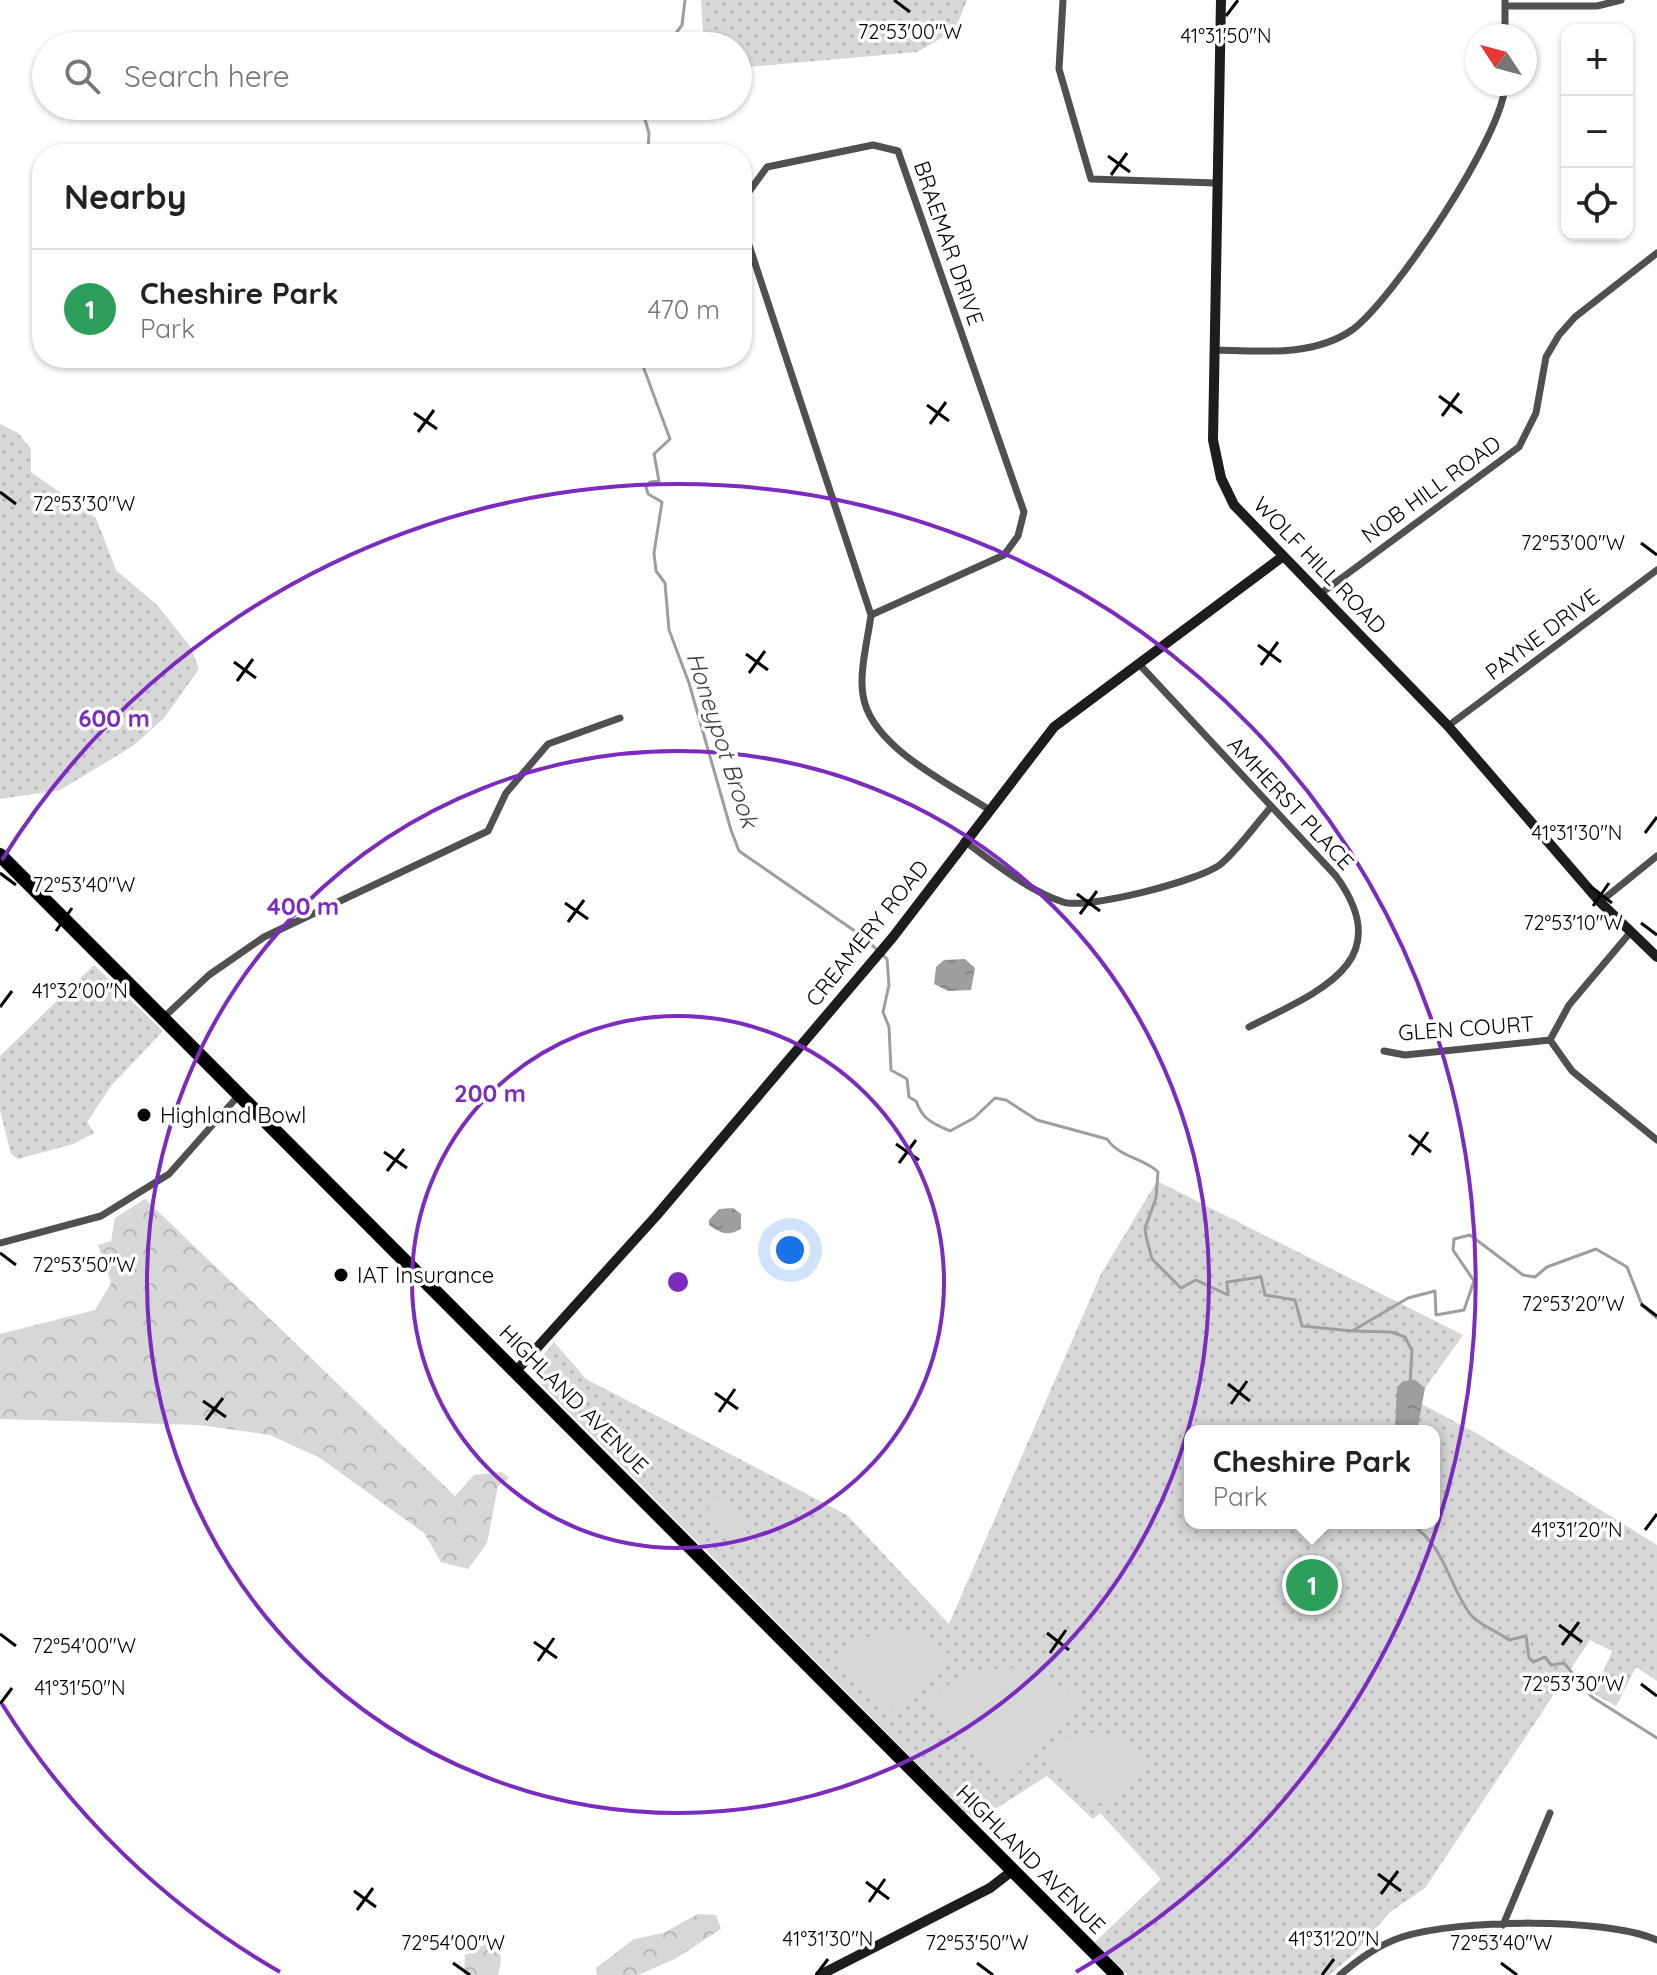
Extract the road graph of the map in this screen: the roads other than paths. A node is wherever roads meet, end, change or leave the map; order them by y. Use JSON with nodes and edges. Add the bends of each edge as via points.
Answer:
{"nodes":[{"id":1,"x":1063,"y":0,"type":"edge"},
{"id":2,"x":1221,"y":0,"type":"edge"},
{"id":3,"x":1621,"y":0,"type":"edge"},
{"id":4,"x":1505,"y":3,"type":"edge"},
{"id":5,"x":1505,"y":24,"type":"edge"},
{"id":6,"x":1501,"y":96,"type":"edge"},
{"id":7,"x":1216,"y":183,"type":"junction"},
{"id":8,"x":752,"y":187,"type":"edge"},
{"id":9,"x":1657,"y":253,"type":"edge"},
{"id":10,"x":752,"y":254,"type":"edge"},
{"id":11,"x":1215,"y":350,"type":"junction"},
{"id":12,"x":1282,"y":557,"type":"junction"},
{"id":13,"x":1657,"y":570,"type":"edge"},
{"id":14,"x":1320,"y":594,"type":"junction"},
{"id":15,"x":871,"y":615,"type":"junction"},
{"id":16,"x":1139,"y":664,"type":"junction"},
{"id":17,"x":620,"y":718,"type":"dead end"},
{"id":18,"x":1448,"y":726,"type":"junction"},
{"id":19,"x":1271,"y":807,"type":"junction"},
{"id":20,"x":988,"y":809,"type":"junction"},
{"id":21,"x":964,"y":841,"type":"junction"},
{"id":22,"x":0,"y":855,"type":"edge"},
{"id":23,"x":1657,"y":856,"type":"edge"},
{"id":24,"x":1600,"y":902,"type":"junction"},
{"id":25,"x":1629,"y":934,"type":"junction"},
{"id":26,"x":1657,"y":957,"type":"edge"},
{"id":27,"x":164,"y":1017,"type":"junction"},
{"id":28,"x":1249,"y":1027,"type":"dead end"},
{"id":29,"x":1550,"y":1040,"type":"junction"},
{"id":30,"x":1384,"y":1051,"type":"dead end"},
{"id":31,"x":240,"y":1094,"type":"junction"},
{"id":32,"x":1657,"y":1140,"type":"edge"},
{"id":33,"x":0,"y":1243,"type":"edge"},
{"id":34,"x":516,"y":1371,"type":"junction"},
{"id":35,"x":1550,"y":1813,"type":"dead end"},
{"id":36,"x":1012,"y":1871,"type":"junction"},
{"id":37,"x":1503,"y":1925,"type":"junction"},
{"id":38,"x":1657,"y":1940,"type":"edge"},
{"id":39,"x":820,"y":1975,"type":"edge"},
{"id":40,"x":1117,"y":1975,"type":"edge"},
{"id":41,"x":1340,"y":1975,"type":"edge"}],
"edges":[{"from":1,"to":7,"type":"street","via":[[1059,69],[1091,179]]},
{"from":2,"to":7,"type":"street","name":"WOLF HILL ROAD"},
{"from":3,"to":4,"type":"street","via":[[1597,6]]},
{"from":4,"to":5,"type":"street"},
{"from":6,"to":11,"type":"street","via":[[1488,141],[1395,284],[1351,331],[1295,352]]},
{"from":7,"to":11,"type":"street","name":"WOLF HILL ROAD"},
{"from":8,"to":15,"type":"street","name":"BRAEMAR DRIVE","via":[[767,167],[873,145],[898,151],[1024,512],[1018,536],[1004,555]]},
{"from":9,"to":14,"type":"street","name":"NOB HILL ROAD","via":[[1559,335],[1546,357],[1536,413],[1519,447]]},
{"from":10,"to":15,"type":"street","name":"BRAEMAR DRIVE"},
{"from":11,"to":12,"type":"street","name":"WOLF HILL ROAD","via":[[1213,440],[1221,478],[1234,505]]},
{"from":12,"to":14,"type":"street","name":"WOLF HILL ROAD"},
{"from":12,"to":16,"type":"street","name":"CREAMERY ROAD"},
{"from":13,"to":18,"type":"street","name":"PAYNE DRIVE"},
{"from":14,"to":18,"type":"street","name":"WOLF HILL ROAD"},
{"from":15,"to":20,"type":"street","name":"BRAEMAR DRIVE","via":[[863,695],[873,722],[889,743]]},
{"from":16,"to":19,"type":"street","name":"AMHERST PLACE"},
{"from":16,"to":20,"type":"street","name":"CREAMERY ROAD","via":[[1054,727]]},
{"from":17,"to":27,"type":"street","via":[[548,744],[506,793],[488,831],[264,937],[209,975]]},
{"from":18,"to":24,"type":"street","name":"WOLF HILL ROAD"},
{"from":19,"to":21,"type":"street","via":[[1222,864],[1199,878],[1105,900],[1067,904],[1026,885]]},
{"from":19,"to":28,"type":"street","name":"AMHERST PLACE","via":[[1336,876],[1352,898],[1362,928],[1359,948],[1322,989]]},
{"from":20,"to":21,"type":"street","name":"CREAMERY ROAD"},
{"from":21,"to":34,"type":"street","name":"CREAMERY ROAD","via":[[887,944]]},
{"from":22,"to":27,"type":"highway","name":"HIGHLAND AVENUE"},
{"from":23,"to":24,"type":"street"},
{"from":24,"to":25,"type":"street","name":"WOLF HILL ROAD"},
{"from":25,"to":26,"type":"street","name":"WOLF HILL ROAD"},
{"from":25,"to":29,"type":"street","via":[[1569,1005]]},
{"from":27,"to":31,"type":"highway","name":"HIGHLAND AVENUE"},
{"from":29,"to":30,"type":"street","name":"GLEN COURT","via":[[1405,1055]]},
{"from":29,"to":32,"type":"street","via":[[1572,1071]]},
{"from":31,"to":33,"type":"street","via":[[169,1174],[101,1216]]},
{"from":31,"to":34,"type":"highway","name":"HIGHLAND AVENUE"},
{"from":34,"to":36,"type":"highway","name":"HIGHLAND AVENUE"},
{"from":35,"to":37,"type":"street"},
{"from":36,"to":39,"type":"street","via":[[990,1888]]},
{"from":36,"to":40,"type":"highway","name":"HIGHLAND AVENUE"},
{"from":37,"to":38,"type":"street","via":[[1613,1928]]},
{"from":37,"to":41,"type":"street","via":[[1404,1936]]}]}
